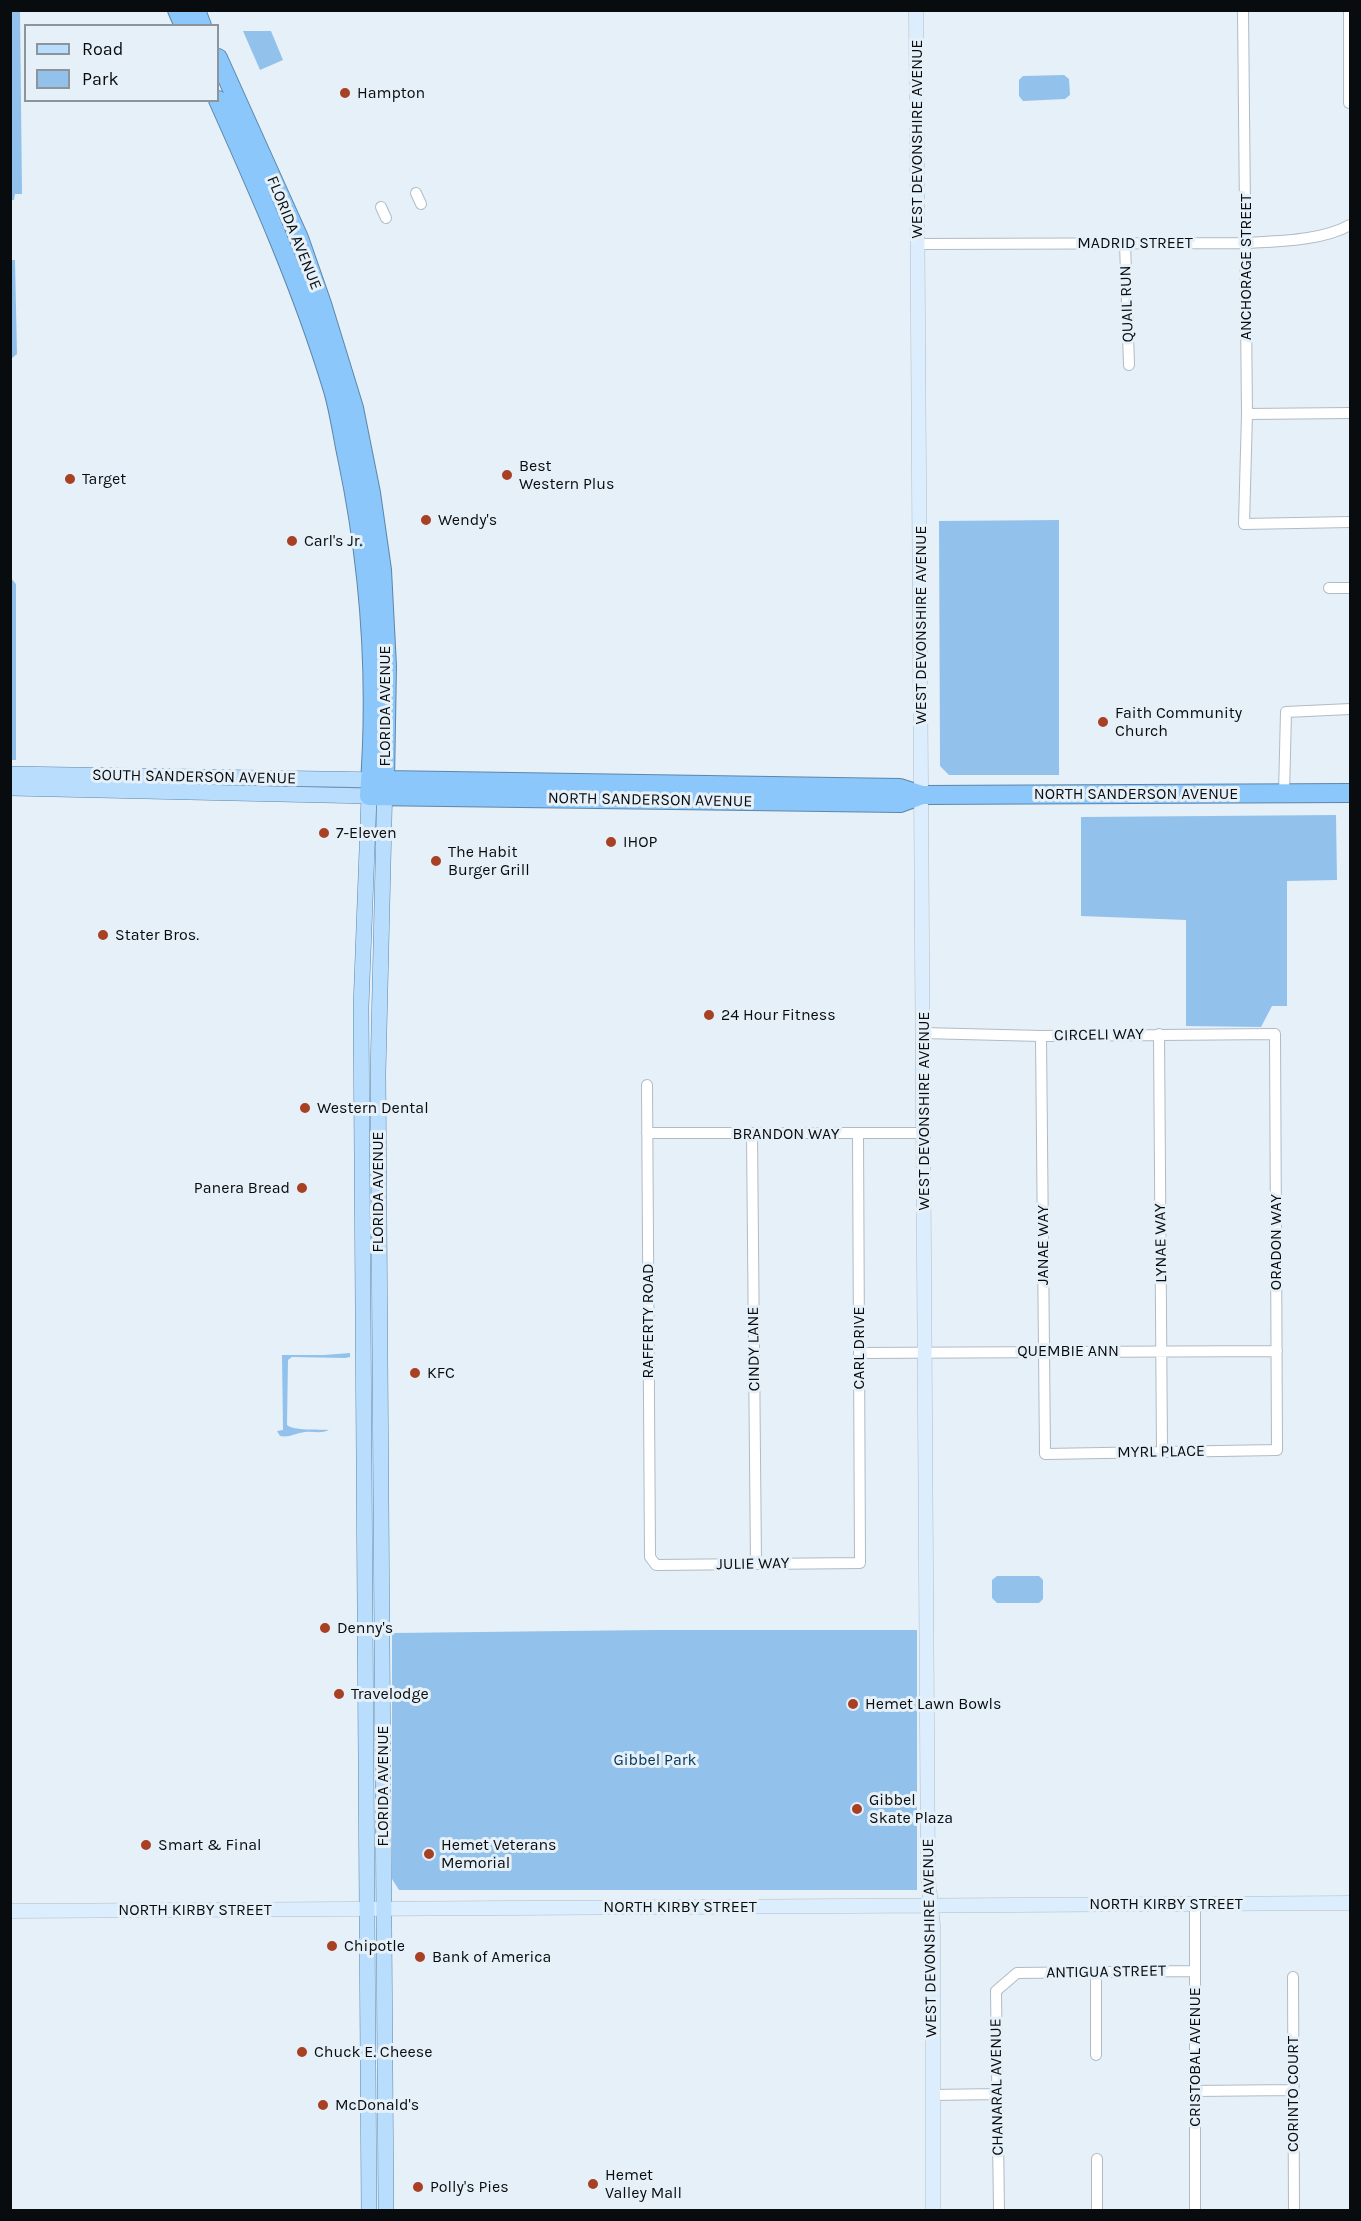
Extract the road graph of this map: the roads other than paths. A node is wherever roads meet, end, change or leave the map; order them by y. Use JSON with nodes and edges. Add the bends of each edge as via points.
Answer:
{"nodes":[{"id":1,"x":177,"y":10,"type":"edge"},
{"id":2,"x":916,"y":10,"type":"edge"},
{"id":3,"x":1243,"y":10,"type":"edge"},
{"id":4,"x":1349,"y":10,"type":"edge"},
{"id":5,"x":183,"y":24,"type":"edge"},
{"id":6,"x":219,"y":60,"type":"edge"},
{"id":7,"x":219,"y":102,"type":"edge"},
{"id":8,"x":1349,"y":104,"type":"edge"},
{"id":9,"x":381,"y":207,"type":"dead end"},
{"id":10,"x":386,"y":218,"type":"dead end"},
{"id":11,"x":1350,"y":225,"type":"edge"},
{"id":12,"x":1125,"y":243,"type":"junction"},
{"id":13,"x":1246,"y":243,"type":"junction"},
{"id":14,"x":918,"y":244,"type":"junction"},
{"id":15,"x":1129,"y":365,"type":"dead end"},
{"id":16,"x":324,"y":366,"type":"junction"},
{"id":17,"x":1350,"y":413,"type":"edge"},
{"id":18,"x":1247,"y":414,"type":"junction"},
{"id":19,"x":371,"y":493,"type":"junction"},
{"id":20,"x":1350,"y":522,"type":"edge"},
{"id":21,"x":1329,"y":588,"type":"dead end"},
{"id":22,"x":1350,"y":588,"type":"edge"},
{"id":23,"x":1350,"y":709,"type":"edge"},
{"id":24,"x":15,"y":776,"type":"edge"},
{"id":25,"x":143,"y":776,"type":"junction"},
{"id":26,"x":236,"y":778,"type":"junction"},
{"id":27,"x":574,"y":782,"type":"junction"},
{"id":28,"x":10,"y":788,"type":"edge"},
{"id":29,"x":377,"y":788,"type":"junction"},
{"id":30,"x":47,"y":789,"type":"junction"},
{"id":31,"x":154,"y":791,"type":"junction"},
{"id":32,"x":1350,"y":793,"type":"edge"},
{"id":33,"x":1284,"y":794,"type":"junction"},
{"id":34,"x":922,"y":795,"type":"junction"},
{"id":35,"x":532,"y":798,"type":"junction"},
{"id":36,"x":510,"y":799,"type":"junction"},
{"id":37,"x":924,"y":1033,"type":"junction"},
{"id":38,"x":1159,"y":1034,"type":"junction"},
{"id":39,"x":1275,"y":1034,"type":"joint"},
{"id":40,"x":1041,"y":1036,"type":"junction"},
{"id":41,"x":647,"y":1085,"type":"dead end"},
{"id":42,"x":648,"y":1133,"type":"junction"},
{"id":43,"x":924,"y":1133,"type":"junction"},
{"id":44,"x":752,"y":1134,"type":"junction"},
{"id":45,"x":858,"y":1134,"type":"junction"},
{"id":46,"x":1043,"y":1351,"type":"junction"},
{"id":47,"x":1162,"y":1351,"type":"junction"},
{"id":48,"x":1276,"y":1351,"type":"junction"},
{"id":49,"x":859,"y":1353,"type":"junction"},
{"id":50,"x":925,"y":1353,"type":"junction"},
{"id":51,"x":1277,"y":1450,"type":"joint"},
{"id":52,"x":1162,"y":1451,"type":"junction"},
{"id":53,"x":1045,"y":1454,"type":"joint"},
{"id":54,"x":364,"y":1457,"type":"junction"},
{"id":55,"x":381,"y":1530,"type":"junction"},
{"id":56,"x":650,"y":1557,"type":"joint"},
{"id":57,"x":365,"y":1562,"type":"junction"},
{"id":58,"x":860,"y":1563,"type":"joint"},
{"id":59,"x":756,"y":1564,"type":"junction"},
{"id":60,"x":382,"y":1618,"type":"junction"},
{"id":61,"x":1350,"y":1903,"type":"edge"},
{"id":62,"x":931,"y":1904,"type":"junction"},
{"id":63,"x":1195,"y":1904,"type":"junction"},
{"id":64,"x":367,"y":1909,"type":"junction"},
{"id":65,"x":384,"y":1909,"type":"junction"},
{"id":66,"x":10,"y":1911,"type":"edge"},
{"id":67,"x":1195,"y":1971,"type":"junction"},
{"id":68,"x":1017,"y":1973,"type":"joint"},
{"id":69,"x":1096,"y":1973,"type":"junction"},
{"id":70,"x":1293,"y":1977,"type":"dead end"},
{"id":71,"x":368,"y":2038,"type":"junction"},
{"id":72,"x":1096,"y":2055,"type":"dead end"},
{"id":73,"x":1293,"y":2090,"type":"junction"},
{"id":74,"x":1195,"y":2091,"type":"junction"},
{"id":75,"x":998,"y":2094,"type":"junction"},
{"id":76,"x":932,"y":2095,"type":"junction"},
{"id":77,"x":369,"y":2142,"type":"junction"},
{"id":78,"x":386,"y":2159,"type":"junction"},
{"id":79,"x":1097,"y":2159,"type":"dead end"},
{"id":80,"x":369,"y":2211,"type":"edge"},
{"id":81,"x":380,"y":2211,"type":"edge"},
{"id":82,"x":387,"y":2211,"type":"edge"},
{"id":83,"x":933,"y":2211,"type":"edge"},
{"id":84,"x":999,"y":2211,"type":"edge"},
{"id":85,"x":1097,"y":2211,"type":"edge"},
{"id":86,"x":1195,"y":2211,"type":"edge"},
{"id":87,"x":1294,"y":2211,"type":"edge"}],
"edges":[{"from":1,"to":5,"type":"highway"},
{"from":2,"to":14,"type":"street","name":"WEST DEVONSHIRE AVENUE"},
{"from":3,"to":13,"type":"street","name":"ANCHORAGE STREET"},
{"from":4,"to":8,"type":"street"},
{"from":6,"to":19,"type":"highway","name":"FLORIDA AVENUE","via":[[300,238],[354,408]]},
{"from":7,"to":16,"type":"highway","name":"FLORIDA AVENUE","via":[[281,244]]},
{"from":9,"to":10,"type":"street"},
{"from":11,"to":13,"type":"street","name":"MADRID STREET","via":[[1296,241]]},
{"from":12,"to":13,"type":"street","name":"MADRID STREET"},
{"from":12,"to":14,"type":"street","name":"MADRID STREET"},
{"from":12,"to":15,"type":"street","name":"QUAIL RUN"},
{"from":13,"to":18,"type":"street","name":"ANCHORAGE STREET"},
{"from":14,"to":34,"type":"street","name":"WEST DEVONSHIRE AVENUE"},
{"from":16,"to":19,"type":"highway","via":[[340,392],[363,493]]},
{"from":16,"to":29,"type":"highway","name":"FLORIDA AVENUE","via":[[351,476],[363,553]]},
{"from":17,"to":18,"type":"street"},
{"from":18,"to":20,"type":"street","name":"ANCHORAGE STREET","via":[[1244,524]]},
{"from":19,"to":29,"type":"highway","name":"FLORIDA AVENUE","via":[[382,570],[387,666]]},
{"from":21,"to":22,"type":"street"},
{"from":23,"to":33,"type":"street","via":[[1286,712]]},
{"from":24,"to":25,"type":"main road","name":"SOUTH SANDERSON AVENUE"},
{"from":25,"to":26,"type":"main road","name":"SOUTH SANDERSON AVENUE"},
{"from":25,"to":30,"type":"main road","via":[[139,783],[73,783]]},
{"from":26,"to":29,"type":"main road","name":"SOUTH SANDERSON AVENUE"},
{"from":26,"to":31,"type":"main road","via":[[211,783],[159,784]]},
{"from":27,"to":29,"type":"highway","name":"NORTH SANDERSON AVENUE"},
{"from":27,"to":34,"type":"highway","name":"NORTH SANDERSON AVENUE","via":[[900,789]]},
{"from":27,"to":35,"type":"highway","via":[[579,789]]},
{"from":27,"to":36,"type":"highway","via":[[514,789]]},
{"from":28,"to":30,"type":"main road","name":"SOUTH SANDERSON AVENUE"},
{"from":29,"to":31,"type":"main road","name":"SOUTH SANDERSON AVENUE"},
{"from":29,"to":36,"type":"highway","name":"NORTH SANDERSON AVENUE"},
{"from":29,"to":54,"type":"main road","name":"FLORIDA AVENUE","via":[[361,1007]]},
{"from":29,"to":55,"type":"main road","name":"FLORIDA AVENUE"},
{"from":30,"to":31,"type":"main road","name":"SOUTH SANDERSON AVENUE"},
{"from":32,"to":33,"type":"highway","name":"NORTH SANDERSON AVENUE"},
{"from":33,"to":34,"type":"highway","name":"NORTH SANDERSON AVENUE"},
{"from":34,"to":35,"type":"highway","name":"NORTH SANDERSON AVENUE","via":[[900,803]]},
{"from":34,"to":37,"type":"street","name":"WEST DEVONSHIRE AVENUE"},
{"from":35,"to":36,"type":"highway","name":"NORTH SANDERSON AVENUE"},
{"from":37,"to":40,"type":"street","name":"CIRCELI WAY"},
{"from":37,"to":43,"type":"street","name":"WEST DEVONSHIRE AVENUE"},
{"from":38,"to":39,"type":"street","name":"CIRCELI WAY"},
{"from":38,"to":40,"type":"street","name":"CIRCELI WAY"},
{"from":38,"to":47,"type":"street","name":"LYNAE WAY"},
{"from":39,"to":48,"type":"street","name":"ORADON WAY"},
{"from":40,"to":46,"type":"street","name":"JANAE WAY"},
{"from":41,"to":42,"type":"street","name":"RAFFERTY ROAD"},
{"from":42,"to":44,"type":"street","name":"BRANDON WAY"},
{"from":42,"to":56,"type":"street","name":"RAFFERTY ROAD"},
{"from":43,"to":45,"type":"street","name":"BRANDON WAY"},
{"from":43,"to":50,"type":"street","name":"WEST DEVONSHIRE AVENUE"},
{"from":44,"to":45,"type":"street","name":"BRANDON WAY"},
{"from":44,"to":59,"type":"street","name":"CINDY LANE"},
{"from":45,"to":49,"type":"street","name":"CARL DRIVE"},
{"from":46,"to":47,"type":"street","name":"QUEMBIE ANN"},
{"from":46,"to":50,"type":"street","name":"QUEMBIE ANN"},
{"from":46,"to":53,"type":"street","name":"JANAE WAY"},
{"from":47,"to":48,"type":"street","name":"QUEMBIE ANN"},
{"from":47,"to":52,"type":"street","name":"LYNAE WAY"},
{"from":48,"to":51,"type":"street","name":"ORADON WAY"},
{"from":49,"to":50,"type":"street","name":"QUEMBIE ANN"},
{"from":49,"to":58,"type":"street","name":"CARL DRIVE"},
{"from":50,"to":62,"type":"street","name":"WEST DEVONSHIRE AVENUE"},
{"from":51,"to":52,"type":"street","name":"MYRL PLACE"},
{"from":52,"to":53,"type":"street","name":"MYRL PLACE"},
{"from":54,"to":55,"type":"main road","via":[[371,1472],[372,1527]]},
{"from":54,"to":57,"type":"main road","name":"FLORIDA AVENUE"},
{"from":55,"to":60,"type":"main road","name":"FLORIDA AVENUE"},
{"from":56,"to":59,"type":"street","name":"JULIE WAY","via":[[656,1565]]},
{"from":57,"to":60,"type":"main road","via":[[372,1570],[375,1612]]},
{"from":57,"to":64,"type":"main road","name":"FLORIDA AVENUE"},
{"from":58,"to":59,"type":"street","name":"JULIE WAY"},
{"from":60,"to":65,"type":"main road","name":"FLORIDA AVENUE"},
{"from":61,"to":63,"type":"street","name":"NORTH KIRBY STREET"},
{"from":62,"to":63,"type":"street","name":"NORTH KIRBY STREET"},
{"from":62,"to":65,"type":"street","name":"NORTH KIRBY STREET"},
{"from":62,"to":76,"type":"street","name":"WEST DEVONSHIRE AVENUE"},
{"from":63,"to":67,"type":"street","name":"CRISTOBAL AVENUE"},
{"from":64,"to":65,"type":"street","name":"NORTH KIRBY STREET"},
{"from":64,"to":66,"type":"street","name":"NORTH KIRBY STREET"},
{"from":64,"to":71,"type":"main road","name":"FLORIDA AVENUE"},
{"from":65,"to":78,"type":"main road","name":"FLORIDA AVENUE"},
{"from":67,"to":69,"type":"street","name":"ANTIGUA STREET"},
{"from":67,"to":74,"type":"street","name":"CRISTOBAL AVENUE"},
{"from":68,"to":69,"type":"street","name":"ANTIGUA STREET"},
{"from":68,"to":75,"type":"street","name":"CHANARAL AVENUE","via":[[996,1991]]},
{"from":69,"to":72,"type":"street"},
{"from":70,"to":73,"type":"street","name":"CORINTO COURT"},
{"from":71,"to":77,"type":"main road","name":"FLORIDA AVENUE"},
{"from":71,"to":78,"type":"main road","via":[[376,2067],[376,2137]]},
{"from":73,"to":74,"type":"street"},
{"from":73,"to":87,"type":"street","name":"CORINTO COURT"},
{"from":74,"to":86,"type":"street","name":"CRISTOBAL AVENUE"},
{"from":75,"to":76,"type":"street"},
{"from":75,"to":84,"type":"street","name":"CHANARAL AVENUE"},
{"from":76,"to":83,"type":"street","name":"WEST DEVONSHIRE AVENUE"},
{"from":77,"to":80,"type":"main road","name":"FLORIDA AVENUE"},
{"from":77,"to":81,"type":"main road","via":[[380,2173]]},
{"from":78,"to":82,"type":"main road","name":"FLORIDA AVENUE"},
{"from":79,"to":85,"type":"street"}]}
